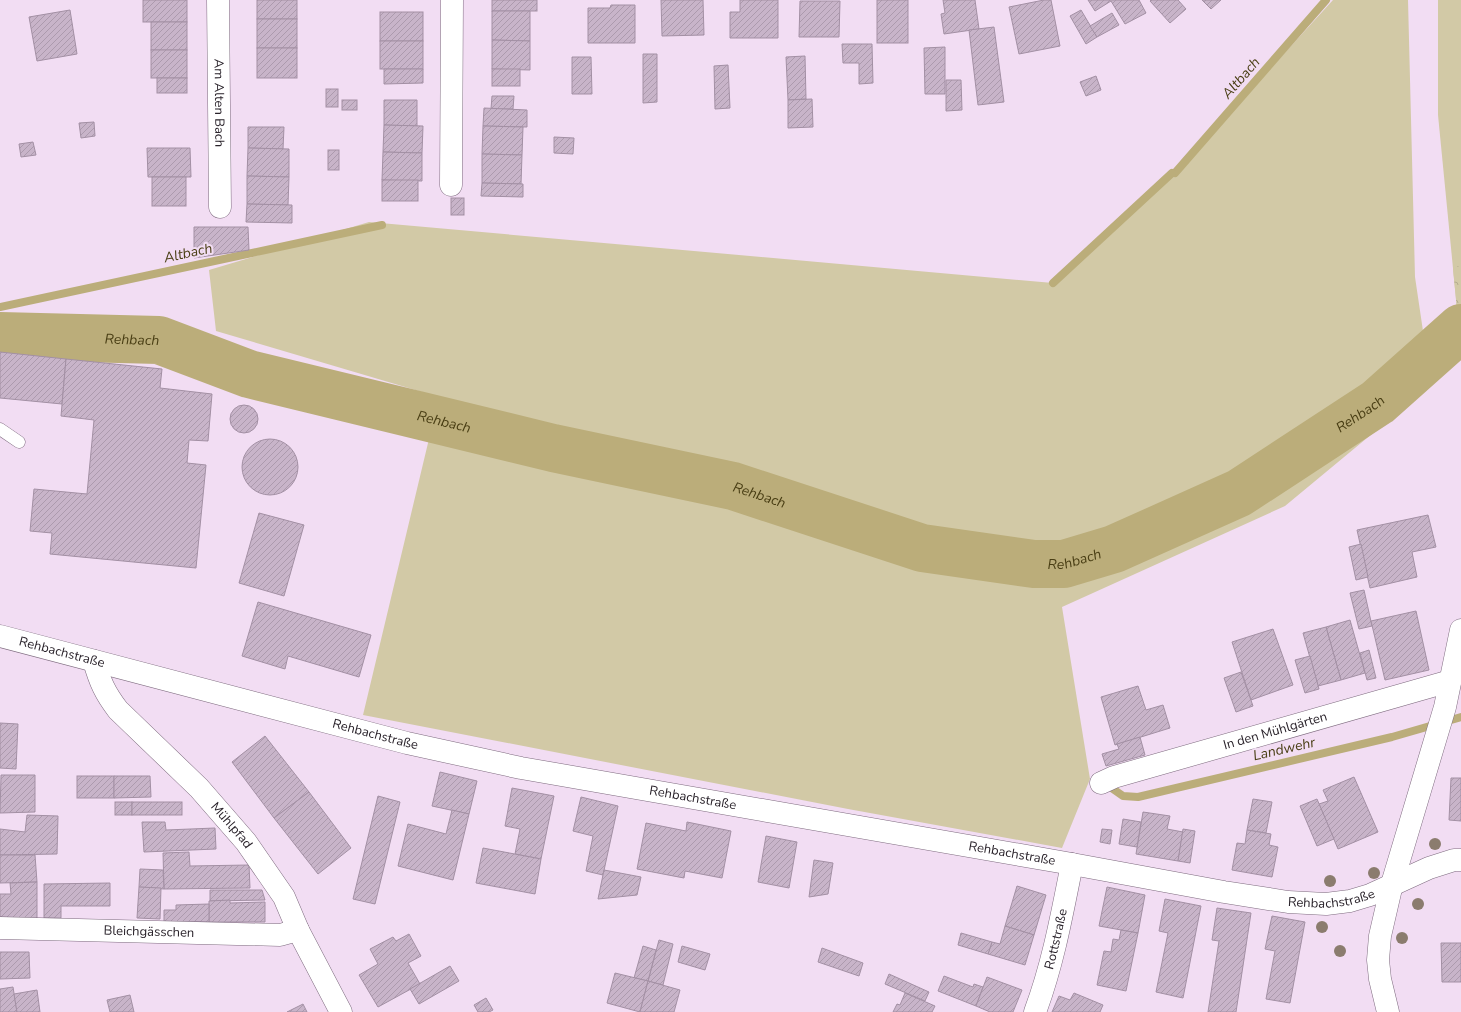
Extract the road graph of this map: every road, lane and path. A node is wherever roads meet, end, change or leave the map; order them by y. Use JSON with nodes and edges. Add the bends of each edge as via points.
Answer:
{"nodes":[{"id":1,"x":218,"y":0,"type":"edge"},
{"id":2,"x":452,"y":0,"type":"edge"},
{"id":3,"x":451,"y":185,"type":"dead end"},
{"id":4,"x":220,"y":207,"type":"dead end"},
{"id":5,"x":0,"y":429,"type":"edge"},
{"id":6,"x":19,"y":442,"type":"dead end"},
{"id":7,"x":1461,"y":630,"type":"edge"},
{"id":8,"x":0,"y":636,"type":"edge"},
{"id":9,"x":94,"y":661,"type":"junction"},
{"id":10,"x":1450,"y":682,"type":"junction"},
{"id":11,"x":1102,"y":783,"type":"dead end"},
{"id":12,"x":1461,"y":860,"type":"edge"},
{"id":13,"x":1072,"y":864,"type":"junction"},
{"id":14,"x":1392,"y":884,"type":"junction"},
{"id":15,"x":0,"y":928,"type":"edge"},
{"id":16,"x":298,"y":930,"type":"junction"},
{"id":17,"x":341,"y":1012,"type":"edge"},
{"id":18,"x":1035,"y":1012,"type":"edge"},
{"id":19,"x":1388,"y":1012,"type":"edge"}],
"edges":[{"from":1,"to":4,"type":"street","name":"Am Alten Bach"},
{"from":2,"to":3,"type":"street"},
{"from":5,"to":6,"type":"lane"},
{"from":7,"to":10,"type":"street"},
{"from":8,"to":9,"type":"street","name":"Rehbachstraße"},
{"from":9,"to":13,"type":"street","name":"Rehbachstraße","via":[[407,743],[520,768]]},
{"from":9,"to":16,"type":"street","name":"Mühlpfad","via":[[101,684],[118,710],[199,788],[246,842],[284,897]]},
{"from":10,"to":11,"type":"street","name":"In den Mühlgärten","via":[[1114,777]]},
{"from":10,"to":14,"type":"street","via":[[1445,707]]},
{"from":12,"to":14,"type":"street","name":"Rehbachstraße","via":[[1429,868]]},
{"from":13,"to":14,"type":"street","name":"Rehbachstraße","via":[[1288,902],[1326,904],[1350,901]]},
{"from":13,"to":18,"type":"street","name":"Rottstraße","via":[[1055,944]]},
{"from":14,"to":19,"type":"street","via":[[1380,936],[1378,960]]},
{"from":15,"to":16,"type":"street","name":"Bleichgässchen","via":[[280,935]]},
{"from":16,"to":17,"type":"street","name":"Mühlpfad"}]}
